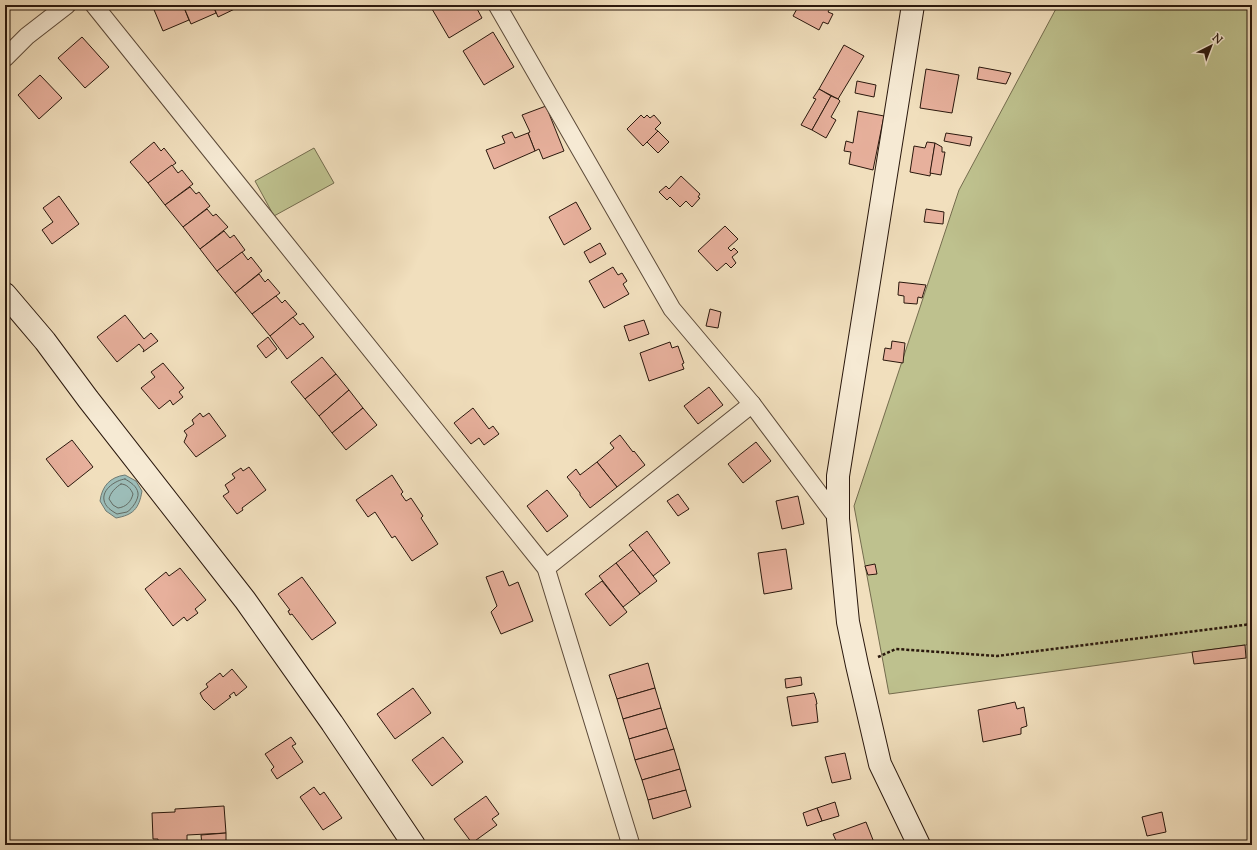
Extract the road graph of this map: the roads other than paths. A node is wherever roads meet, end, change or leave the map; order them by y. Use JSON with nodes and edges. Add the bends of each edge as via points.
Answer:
{"nodes":[{"id":1,"x":67,"y":5,"type":"edge"},
{"id":2,"x":94,"y":5,"type":"edge"},
{"id":3,"x":497,"y":5,"type":"edge"},
{"id":4,"x":913,"y":5,"type":"edge"},
{"id":5,"x":5,"y":58,"type":"edge"},
{"id":6,"x":5,"y":294,"type":"edge"},
{"id":7,"x":752,"y":404,"type":"junction"},
{"id":8,"x":838,"y":519,"type":"junction"},
{"id":9,"x":546,"y":568,"type":"junction"},
{"id":10,"x":414,"y":845,"type":"edge"},
{"id":11,"x":631,"y":845,"type":"edge"},
{"id":12,"x":919,"y":845,"type":"edge"}],
"edges":[{"from":1,"to":5,"type":"street","via":[[27,36]]},
{"from":2,"to":9,"type":"street"},
{"from":3,"to":7,"type":"street","via":[[672,309]]},
{"from":4,"to":8,"type":"street","via":[[838,476]]},
{"from":6,"to":10,"type":"street","via":[[45,341],[245,600]]},
{"from":7,"to":8,"type":"street"},
{"from":7,"to":9,"type":"street"},
{"from":8,"to":12,"type":"street","via":[[848,622],[880,764]]},
{"from":9,"to":11,"type":"street"}]}
